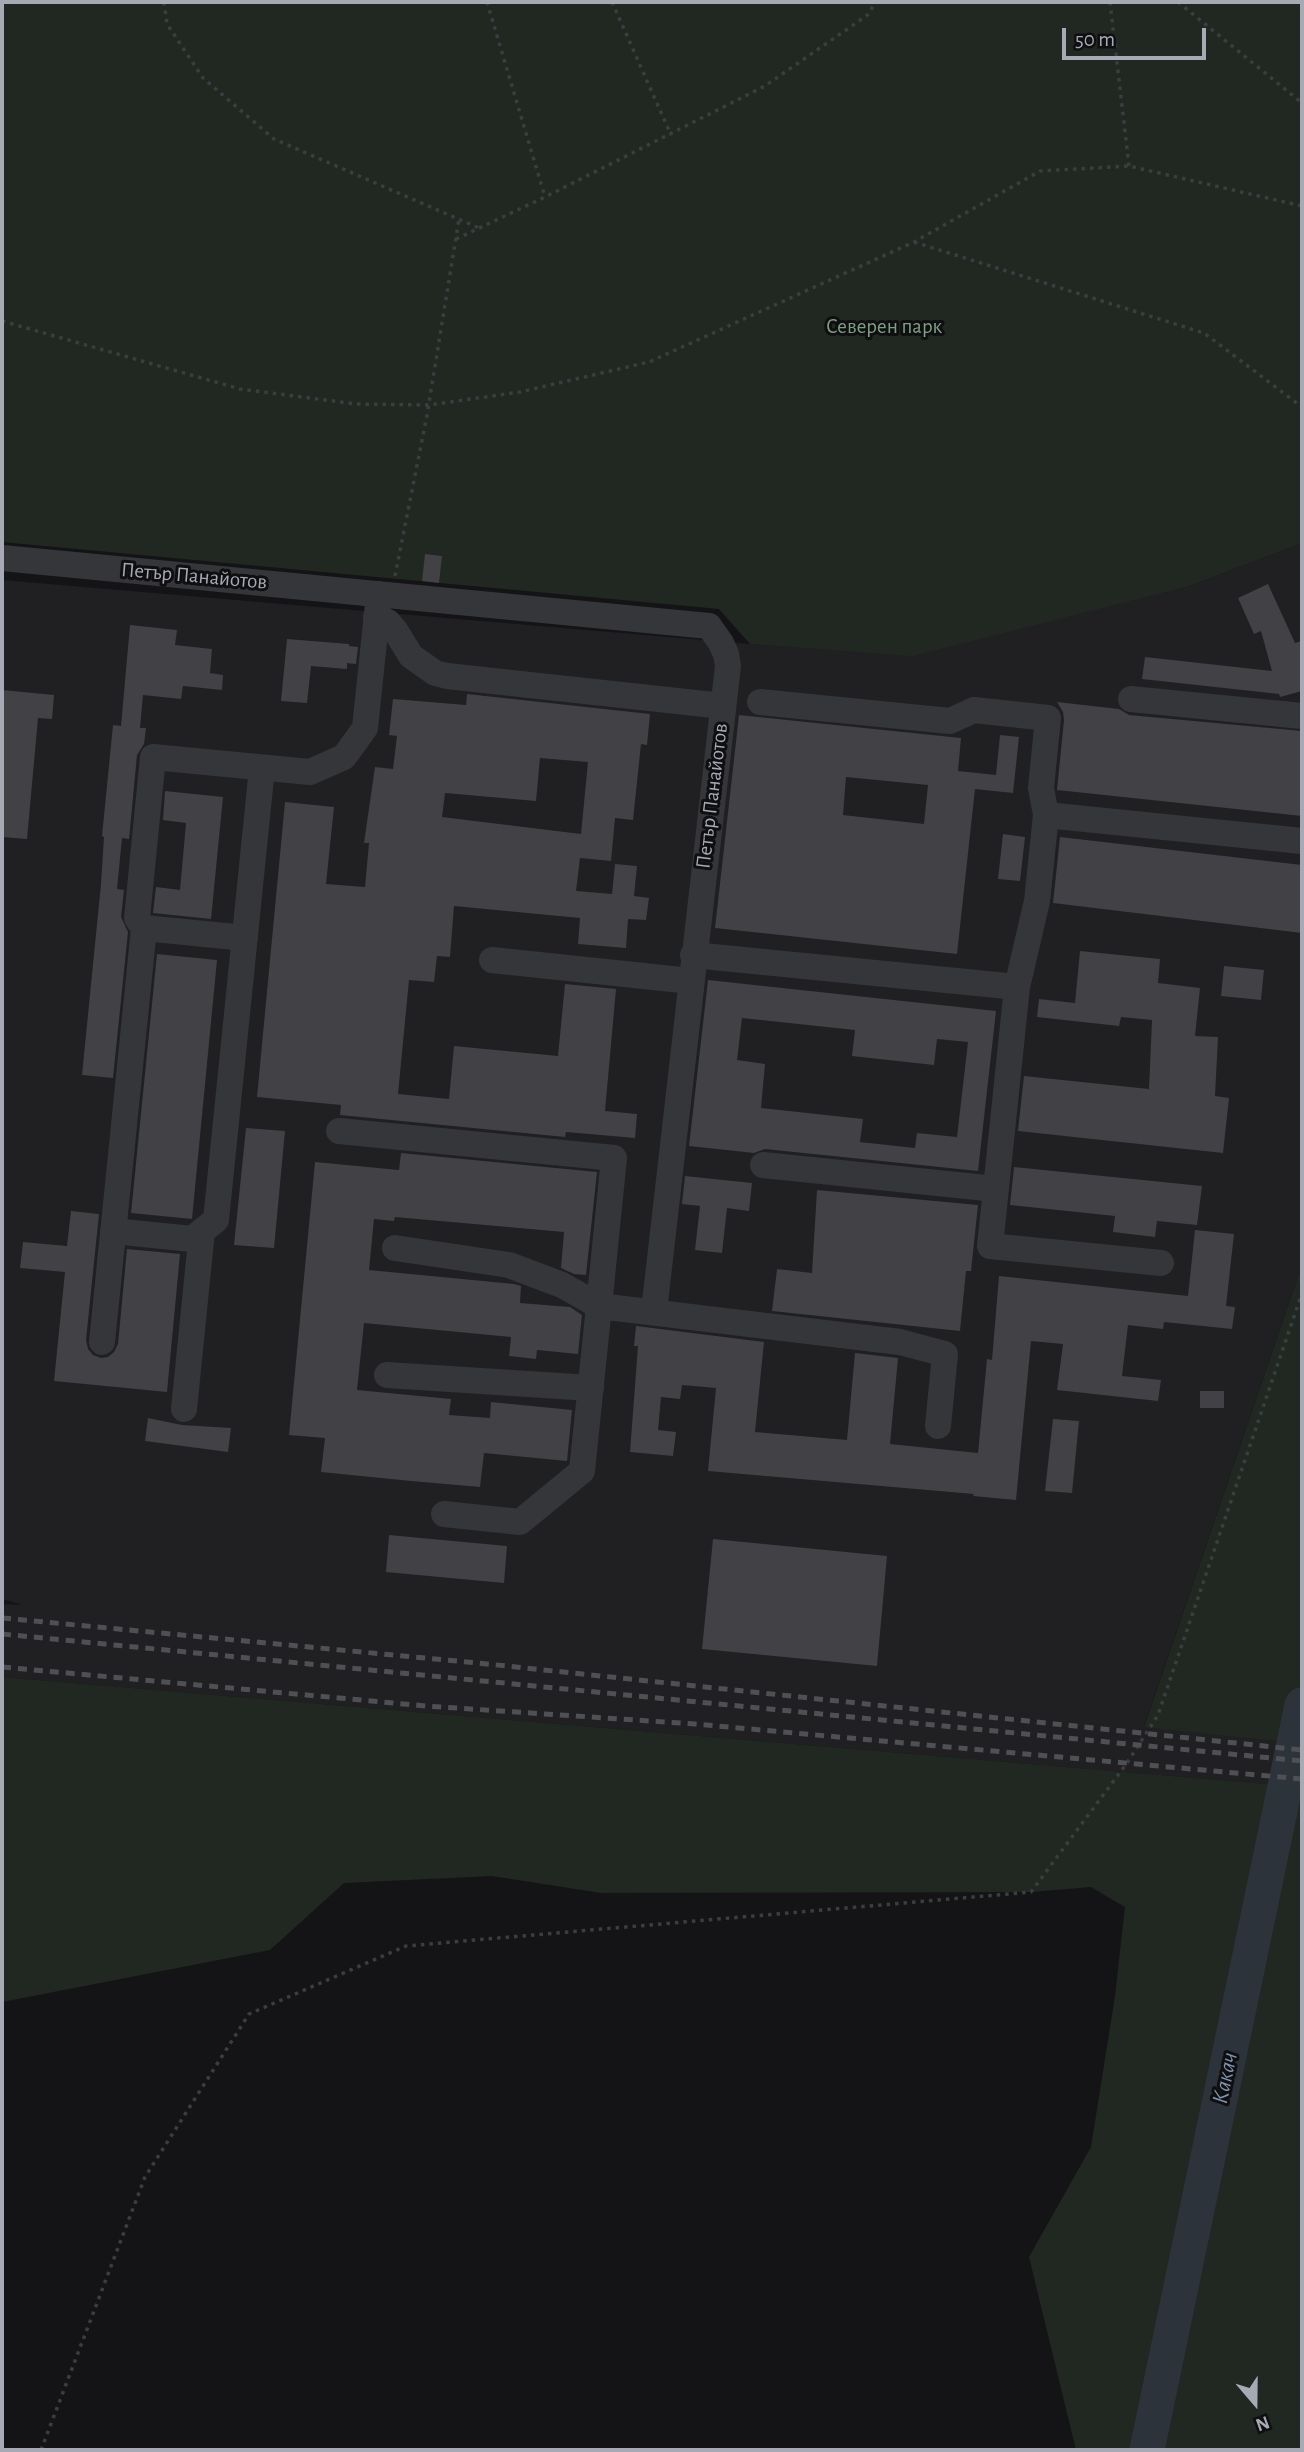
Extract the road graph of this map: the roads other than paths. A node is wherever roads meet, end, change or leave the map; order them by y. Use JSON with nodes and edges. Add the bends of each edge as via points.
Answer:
{"nodes":[{"id":1,"x":2,"y":558,"type":"edge"},
{"id":2,"x":382,"y":602,"type":"junction"},
{"id":3,"x":1131,"y":699,"type":"dead end"},
{"id":4,"x":760,"y":702,"type":"dead end"},
{"id":5,"x":723,"y":706,"type":"junction"},
{"id":6,"x":1302,"y":716,"type":"edge"},
{"id":7,"x":262,"y":768,"type":"junction"},
{"id":8,"x":1046,"y":815,"type":"junction"},
{"id":9,"x":1302,"y":841,"type":"edge"},
{"id":10,"x":144,"y":928,"type":"junction"},
{"id":11,"x":244,"y":937,"type":"junction"},
{"id":12,"x":693,"y":955,"type":"junction"},
{"id":13,"x":492,"y":960,"type":"dead end"},
{"id":14,"x":691,"y":981,"type":"junction"},
{"id":15,"x":1017,"y":987,"type":"junction"},
{"id":16,"x":339,"y":1131,"type":"dead end"},
{"id":17,"x":763,"y":1166,"type":"dead end"},
{"id":18,"x":996,"y":1189,"type":"junction"},
{"id":19,"x":113,"y":1231,"type":"junction"},
{"id":20,"x":202,"y":1231,"type":"junction"},
{"id":21,"x":396,"y":1248,"type":"dead end"},
{"id":22,"x":1161,"y":1263,"type":"dead end"},
{"id":23,"x":599,"y":1306,"type":"junction"},
{"id":24,"x":654,"y":1311,"type":"junction"},
{"id":25,"x":102,"y":1342,"type":"dead end"},
{"id":26,"x":387,"y":1375,"type":"dead end"},
{"id":27,"x":591,"y":1388,"type":"junction"},
{"id":28,"x":184,"y":1409,"type":"dead end"},
{"id":29,"x":938,"y":1426,"type":"dead end"},
{"id":30,"x":444,"y":1514,"type":"dead end"}],
"edges":[{"from":1,"to":2,"type":"street","name":"Петър Панайотов"},
{"from":2,"to":5,"type":"street","via":[[388,622],[411,656],[435,673]]},
{"from":2,"to":5,"type":"street","name":"Петър Панайотов","via":[[709,626],[726,654]]},
{"from":2,"to":7,"type":"street","via":[[365,728],[344,757],[310,772]]},
{"from":3,"to":6,"type":"street"},
{"from":4,"to":8,"type":"street","via":[[950,721],[974,710],[1048,718],[1041,788]]},
{"from":5,"to":12,"type":"street","name":"Петър Панайотов"},
{"from":7,"to":10,"type":"street","via":[[153,757],[137,918]]},
{"from":7,"to":11,"type":"street"},
{"from":8,"to":9,"type":"street"},
{"from":8,"to":15,"type":"street","via":[[1037,901]]},
{"from":10,"to":11,"type":"street"},
{"from":10,"to":19,"type":"street"},
{"from":11,"to":20,"type":"street","via":[[216,1220]]},
{"from":12,"to":14,"type":"street","name":"Петър Панайотов"},
{"from":12,"to":15,"type":"street"},
{"from":13,"to":14,"type":"street"},
{"from":14,"to":24,"type":"street","name":"Петър Панайотов"},
{"from":15,"to":18,"type":"street"},
{"from":16,"to":23,"type":"street","via":[[614,1158]]},
{"from":17,"to":18,"type":"street"},
{"from":18,"to":22,"type":"street","via":[[990,1246]]},
{"from":19,"to":20,"type":"street","via":[[192,1239]]},
{"from":19,"to":25,"type":"street"},
{"from":20,"to":28,"type":"street"},
{"from":21,"to":23,"type":"street","via":[[509,1265],[562,1285]]},
{"from":23,"to":24,"type":"street"},
{"from":23,"to":27,"type":"street"},
{"from":24,"to":29,"type":"street","via":[[900,1342],[945,1354]]},
{"from":26,"to":27,"type":"street"},
{"from":27,"to":30,"type":"street","via":[[582,1471],[520,1522]]}]}
